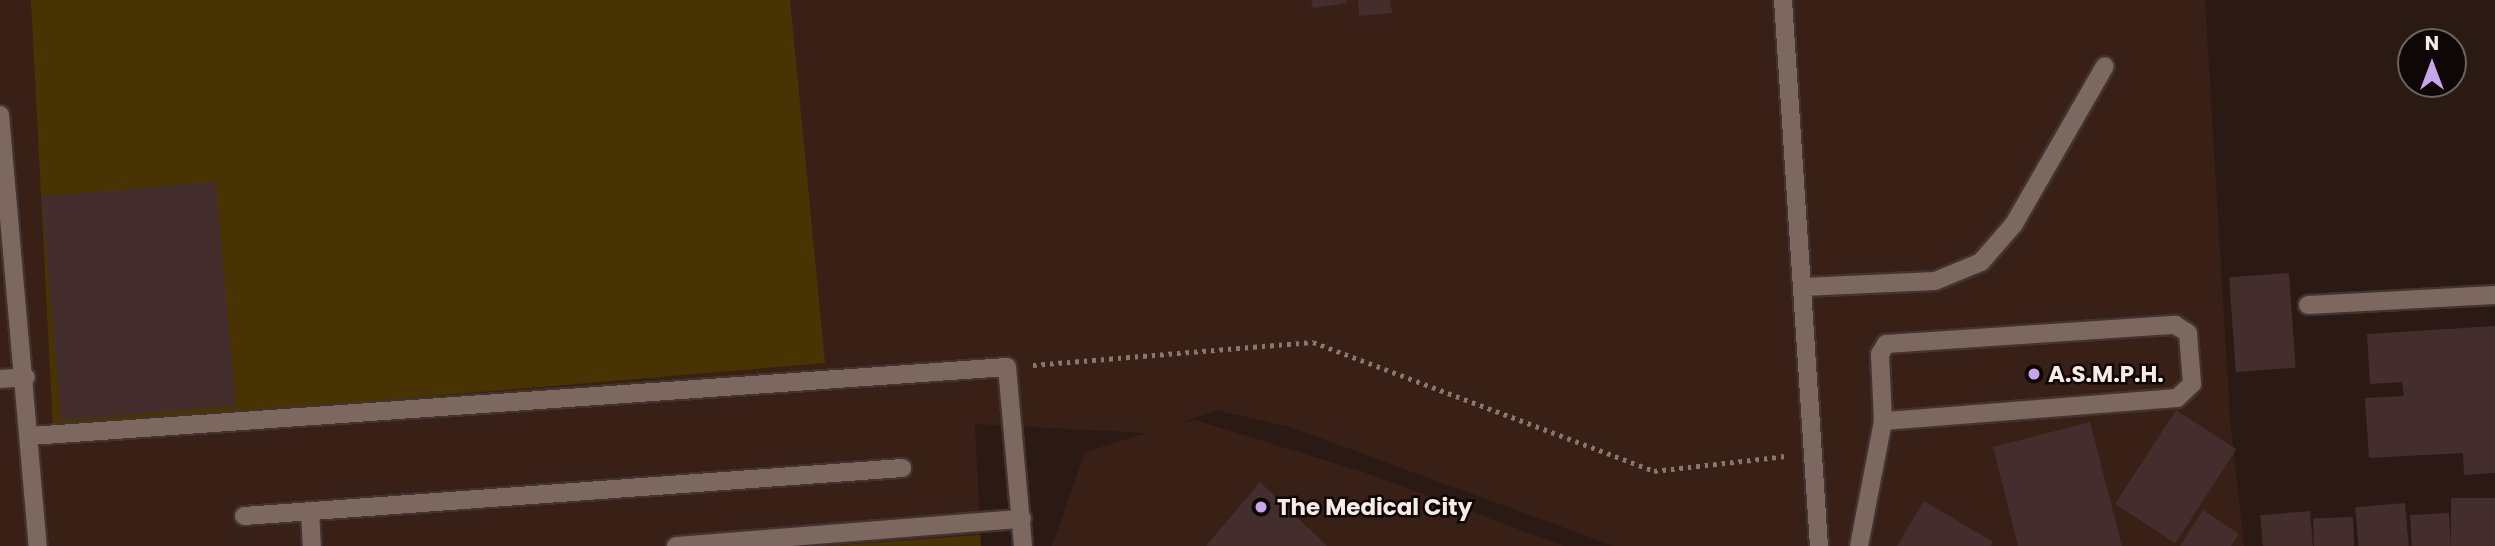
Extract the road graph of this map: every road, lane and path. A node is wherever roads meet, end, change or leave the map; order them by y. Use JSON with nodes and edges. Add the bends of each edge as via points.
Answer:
{"nodes":[{"id":1,"x":1783,"y":0,"type":"edge"},
{"id":2,"x":2105,"y":66,"type":"dead end"},
{"id":3,"x":0,"y":115,"type":"edge"},
{"id":4,"x":3,"y":171,"type":"edge"},
{"id":5,"x":1802,"y":287,"type":"junction"},
{"id":6,"x":2495,"y":295,"type":"edge"},
{"id":7,"x":2308,"y":306,"type":"dead end"},
{"id":8,"x":1007,"y":367,"type":"junction"},
{"id":9,"x":26,"y":377,"type":"junction"},
{"id":10,"x":0,"y":379,"type":"edge"},
{"id":11,"x":1883,"y":421,"type":"junction"},
{"id":12,"x":30,"y":436,"type":"junction"},
{"id":13,"x":1814,"y":452,"type":"junction"},
{"id":14,"x":902,"y":468,"type":"dead end"},
{"id":15,"x":310,"y":511,"type":"junction"},
{"id":16,"x":244,"y":516,"type":"dead end"},
{"id":17,"x":1022,"y":519,"type":"junction"},
{"id":18,"x":38,"y":546,"type":"edge"},
{"id":19,"x":312,"y":546,"type":"edge"},
{"id":20,"x":676,"y":546,"type":"edge"},
{"id":21,"x":1023,"y":546,"type":"edge"},
{"id":22,"x":1819,"y":546,"type":"edge"},
{"id":23,"x":1859,"y":546,"type":"edge"}],
"edges":[{"from":1,"to":5,"type":"street"},
{"from":2,"to":5,"type":"street","via":[[2014,224],[1981,262],[1935,281]]},
{"from":3,"to":4,"type":"street"},
{"from":4,"to":9,"type":"street"},
{"from":5,"to":13,"type":"street"},
{"from":6,"to":7,"type":"street"},
{"from":8,"to":12,"type":"street"},
{"from":8,"to":13,"type":"path","via":[[1312,342],[1654,471]]},
{"from":8,"to":17,"type":"street"},
{"from":9,"to":10,"type":"street"},
{"from":9,"to":12,"type":"street"},
{"from":11,"to":11,"type":"street","via":[[2177,398],[2192,384],[2188,332],[2175,325],[1886,344],[1880,354]]},
{"from":11,"to":23,"type":"street"},
{"from":12,"to":18,"type":"street"},
{"from":13,"to":22,"type":"street"},
{"from":14,"to":15,"type":"street"},
{"from":15,"to":16,"type":"street"},
{"from":15,"to":19,"type":"street"},
{"from":17,"to":20,"type":"street"},
{"from":17,"to":21,"type":"street"}]}
